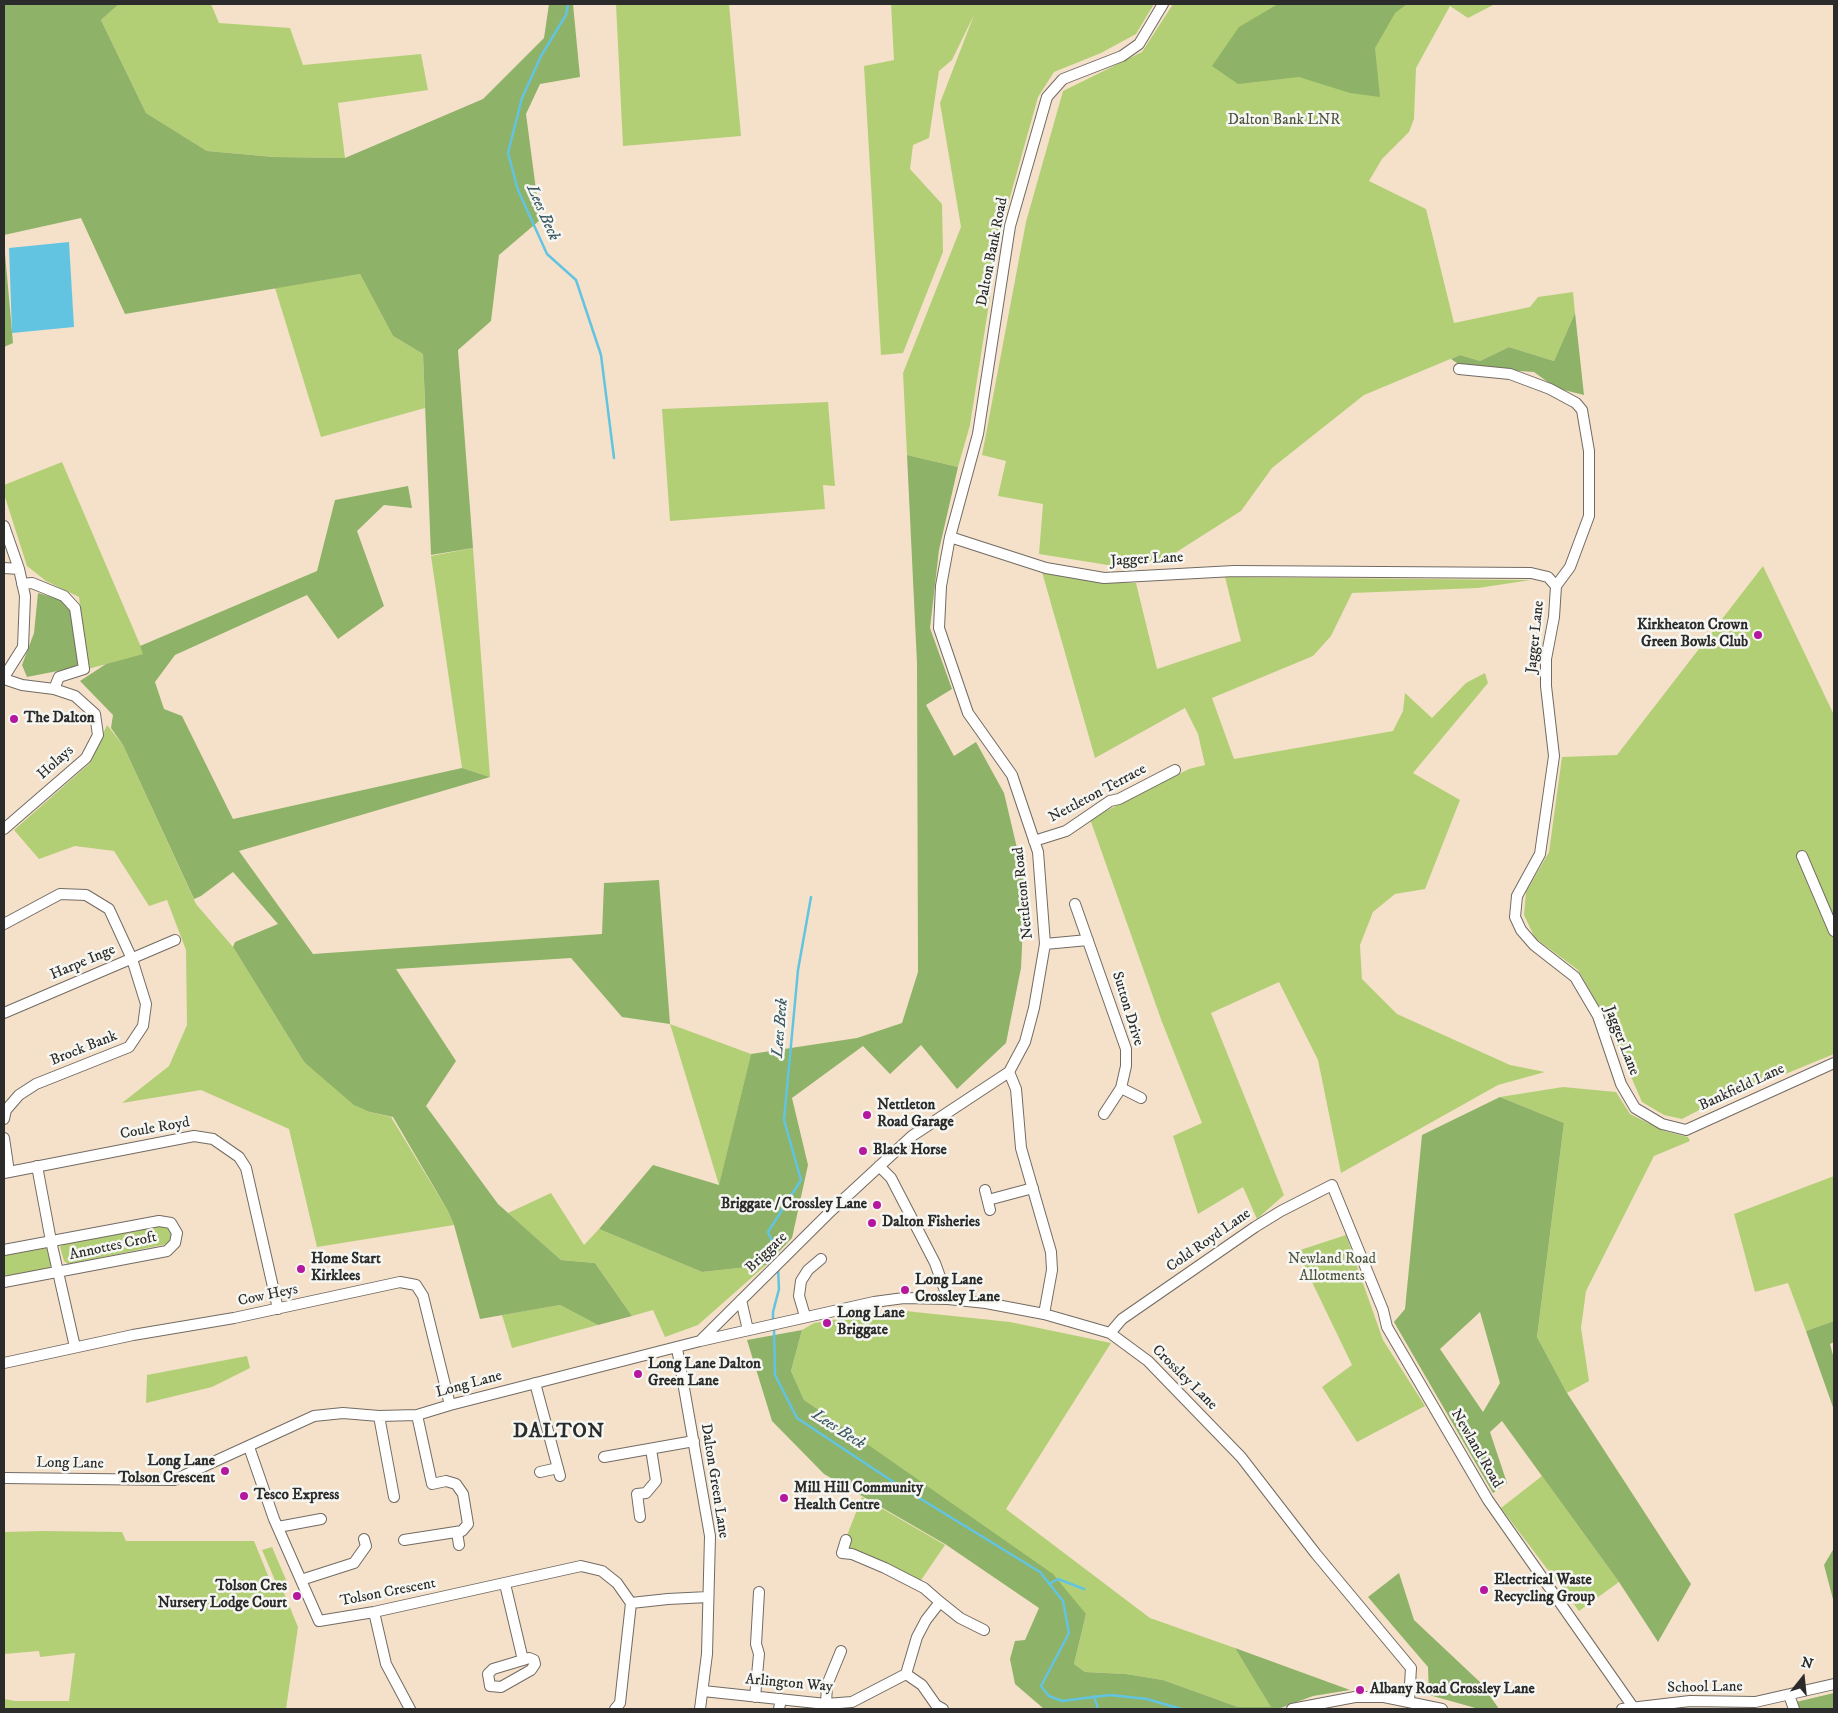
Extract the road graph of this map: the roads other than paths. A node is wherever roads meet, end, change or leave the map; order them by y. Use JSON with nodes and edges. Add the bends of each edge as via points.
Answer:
{"nodes":[{"id":1,"x":1163,"y":4,"type":"edge"},
{"id":2,"x":1459,"y":369,"type":"dead end"},
{"id":3,"x":4,"y":526,"type":"edge"},
{"id":4,"x":950,"y":537,"type":"junction"},
{"id":5,"x":4,"y":568,"type":"edge"},
{"id":6,"x":19,"y":569,"type":"junction"},
{"id":7,"x":22,"y":584,"type":"junction"},
{"id":8,"x":1556,"y":586,"type":"junction"},
{"id":9,"x":4,"y":678,"type":"edge"},
{"id":10,"x":54,"y":688,"type":"junction"},
{"id":11,"x":1175,"y":770,"type":"dead end"},
{"id":12,"x":4,"y":829,"type":"edge"},
{"id":13,"x":1034,"y":841,"type":"junction"},
{"id":14,"x":1802,"y":856,"type":"dead end"},
{"id":15,"x":1075,"y":904,"type":"dead end"},
{"id":16,"x":4,"y":924,"type":"edge"},
{"id":17,"x":1834,"y":931,"type":"edge"},
{"id":18,"x":175,"y":940,"type":"dead end"},
{"id":19,"x":1088,"y":940,"type":"junction"},
{"id":20,"x":1045,"y":944,"type":"junction"},
{"id":21,"x":132,"y":959,"type":"junction"},
{"id":22,"x":4,"y":1014,"type":"edge"},
{"id":23,"x":1834,"y":1062,"type":"edge"},
{"id":24,"x":1009,"y":1072,"type":"junction"},
{"id":25,"x":1121,"y":1088,"type":"junction"},
{"id":26,"x":1141,"y":1098,"type":"dead end"},
{"id":27,"x":1104,"y":1114,"type":"dead end"},
{"id":28,"x":4,"y":1119,"type":"edge"},
{"id":29,"x":1662,"y":1124,"type":"joint"},
{"id":30,"x":4,"y":1138,"type":"edge"},
{"id":31,"x":37,"y":1166,"type":"junction"},
{"id":32,"x":879,"y":1166,"type":"junction"},
{"id":33,"x":6,"y":1172,"type":"edge"},
{"id":34,"x":1332,"y":1185,"type":"joint"},
{"id":35,"x":1033,"y":1188,"type":"junction"},
{"id":36,"x":988,"y":1200,"type":"dead end"},
{"id":37,"x":51,"y":1241,"type":"junction"},
{"id":38,"x":4,"y":1250,"type":"edge"},
{"id":39,"x":821,"y":1259,"type":"dead end"},
{"id":40,"x":59,"y":1273,"type":"junction"},
{"id":41,"x":4,"y":1282,"type":"edge"},
{"id":42,"x":948,"y":1299,"type":"junction"},
{"id":43,"x":741,"y":1300,"type":"junction"},
{"id":44,"x":278,"y":1309,"type":"junction"},
{"id":45,"x":1044,"y":1314,"type":"junction"},
{"id":46,"x":805,"y":1316,"type":"junction"},
{"id":47,"x":748,"y":1330,"type":"junction"},
{"id":48,"x":1110,"y":1333,"type":"junction"},
{"id":49,"x":700,"y":1341,"type":"junction"},
{"id":50,"x":75,"y":1347,"type":"junction"},
{"id":51,"x":677,"y":1348,"type":"junction"},
{"id":52,"x":4,"y":1363,"type":"edge"},
{"id":53,"x":535,"y":1383,"type":"junction"},
{"id":54,"x":450,"y":1404,"type":"junction"},
{"id":55,"x":417,"y":1415,"type":"junction"},
{"id":56,"x":379,"y":1416,"type":"junction"},
{"id":57,"x":694,"y":1441,"type":"junction"},
{"id":58,"x":249,"y":1447,"type":"junction"},
{"id":59,"x":651,"y":1449,"type":"junction"},
{"id":60,"x":604,"y":1458,"type":"dead end"},
{"id":61,"x":540,"y":1472,"type":"dead end"},
{"id":62,"x":4,"y":1478,"type":"edge"},
{"id":63,"x":394,"y":1497,"type":"dead end"},
{"id":64,"x":640,"y":1517,"type":"dead end"},
{"id":65,"x":321,"y":1519,"type":"dead end"},
{"id":66,"x":278,"y":1528,"type":"junction"},
{"id":67,"x":457,"y":1532,"type":"junction"},
{"id":68,"x":364,"y":1539,"type":"dead end"},
{"id":69,"x":404,"y":1540,"type":"dead end"},
{"id":70,"x":846,"y":1540,"type":"dead end"},
{"id":71,"x":459,"y":1545,"type":"dead end"},
{"id":72,"x":301,"y":1580,"type":"junction"},
{"id":73,"x":505,"y":1584,"type":"junction"},
{"id":74,"x":759,"y":1592,"type":"dead end"},
{"id":75,"x":708,"y":1597,"type":"junction"},
{"id":76,"x":940,"y":1602,"type":"junction"},
{"id":77,"x":631,"y":1603,"type":"junction"},
{"id":78,"x":374,"y":1612,"type":"junction"},
{"id":79,"x":984,"y":1630,"type":"dead end"},
{"id":80,"x":841,"y":1651,"type":"dead end"},
{"id":81,"x":523,"y":1660,"type":"dead end"},
{"id":82,"x":906,"y":1674,"type":"junction"},
{"id":83,"x":1834,"y":1684,"type":"edge"},
{"id":84,"x":703,"y":1691,"type":"junction"},
{"id":85,"x":1789,"y":1695,"type":"junction"},
{"id":86,"x":755,"y":1697,"type":"junction"},
{"id":87,"x":1409,"y":1701,"type":"junction"},
{"id":88,"x":780,"y":1704,"type":"edge"},
{"id":89,"x":826,"y":1704,"type":"junction"},
{"id":90,"x":853,"y":1706,"type":"edge"},
{"id":91,"x":1633,"y":1707,"type":"junction"},
{"id":92,"x":1657,"y":1707,"type":"edge"},
{"id":93,"x":410,"y":1709,"type":"edge"},
{"id":94,"x":616,"y":1709,"type":"edge"},
{"id":95,"x":700,"y":1709,"type":"edge"},
{"id":96,"x":943,"y":1709,"type":"edge"},
{"id":97,"x":1292,"y":1709,"type":"edge"},
{"id":98,"x":1442,"y":1709,"type":"edge"},
{"id":99,"x":1622,"y":1709,"type":"edge"},
{"id":100,"x":1794,"y":1709,"type":"edge"}],
"edges":[{"from":1,"to":4,"type":"street","name":"Dalton Bank Road","via":[[1139,44],[1122,56],[1063,79],[1047,97],[1010,226],[978,434]]},
{"from":2,"to":8,"type":"street","via":[[1510,374],[1550,389],[1576,403],[1582,410],[1589,451],[1589,516],[1570,567]]},
{"from":3,"to":6,"type":"street"},
{"from":4,"to":8,"type":"street","name":"Jagger Lane","via":[[1046,568],[1104,578],[1234,571],[1531,573],[1548,578]]},
{"from":4,"to":13,"type":"street","name":"Nettleton Road","via":[[940,586],[939,628],[968,713],[1012,775]]},
{"from":5,"to":6,"type":"street"},
{"from":6,"to":7,"type":"street"},
{"from":7,"to":9,"type":"street","via":[[25,596],[23,647]]},
{"from":7,"to":10,"type":"street","via":[[32,583],[64,596],[75,608],[84,669],[59,677]]},
{"from":8,"to":29,"type":"street","name":"Jagger Lane","via":[[1546,658],[1554,756],[1540,854],[1516,896],[1515,917],[1534,945],[1575,978],[1598,1016],[1621,1084],[1635,1108]]},
{"from":9,"to":10,"type":"street","name":"Holays","via":[[22,685]]},
{"from":10,"to":12,"type":"street","name":"Holays","via":[[75,696],[95,714],[98,735],[86,758]]},
{"from":11,"to":13,"type":"street","name":"Nettleton Terrace","via":[[1110,802],[1066,831]]},
{"from":13,"to":20,"type":"street","name":"Nettleton Road","via":[[1038,852]]},
{"from":14,"to":17,"type":"street"},
{"from":15,"to":19,"type":"street","name":"Sutton Drive"},
{"from":16,"to":21,"type":"street","name":"Brock Bank","via":[[60,894],[86,895],[109,909]]},
{"from":18,"to":21,"type":"street","name":"Harpe Inge"},
{"from":19,"to":20,"type":"street"},
{"from":19,"to":25,"type":"street","name":"Sutton Drive","via":[[1126,1049]]},
{"from":20,"to":24,"type":"street","name":"Nettleton Road","via":[[1034,1008],[1024,1042]]},
{"from":21,"to":22,"type":"street","name":"Harpe Inge"},
{"from":21,"to":28,"type":"street","name":"Brock Bank","via":[[146,1004],[143,1026],[129,1047],[36,1084],[19,1095],[6,1110]]},
{"from":23,"to":29,"type":"street","name":"Bankfield Lane","via":[[1686,1130]]},
{"from":24,"to":32,"type":"street","via":[[912,1136]]},
{"from":24,"to":35,"type":"street","via":[[1016,1089],[1021,1148]]},
{"from":25,"to":26,"type":"street"},
{"from":25,"to":27,"type":"street","name":"Sutton Drive"},
{"from":30,"to":33,"type":"street"},
{"from":31,"to":33,"type":"street","name":"Coule Royd"},
{"from":31,"to":37,"type":"street"},
{"from":31,"to":44,"type":"street","name":"Coule Royd","via":[[194,1136],[213,1139],[239,1157],[246,1168]]},
{"from":32,"to":42,"type":"street","via":[[891,1178],[935,1263]]},
{"from":32,"to":43,"type":"street","name":"Briggate"},
{"from":34,"to":48,"type":"street","name":"Cold Royd Lane","via":[[1256,1227],[1122,1319]]},
{"from":34,"to":91,"type":"street","name":"Newland Road","via":[[1387,1327],[1488,1500]]},
{"from":35,"to":36,"type":"street"},
{"from":35,"to":45,"type":"street","via":[[1052,1252]]},
{"from":37,"to":38,"type":"street"},
{"from":37,"to":40,"type":"street"},
{"from":37,"to":40,"type":"street","name":"Annottes Croft","via":[[158,1221],[171,1223],[177,1233],[176,1243],[167,1251]]},
{"from":39,"to":46,"type":"street","via":[[801,1281],[799,1296]]},
{"from":40,"to":41,"type":"street"},
{"from":40,"to":50,"type":"street"},
{"from":42,"to":45,"type":"street","name":"Crossley Lane"},
{"from":42,"to":46,"type":"street","name":"Long Lane","via":[[904,1298]]},
{"from":43,"to":47,"type":"street"},
{"from":43,"to":49,"type":"street","name":"Briggate"},
{"from":44,"to":50,"type":"street","name":"Cow Heys"},
{"from":44,"to":54,"type":"street","name":"Cow Heys","via":[[400,1282],[416,1285],[423,1296]]},
{"from":45,"to":48,"type":"street","name":"Crossley Lane"},
{"from":46,"to":47,"type":"street","name":"Long Lane"},
{"from":47,"to":49,"type":"street","name":"Long Lane"},
{"from":48,"to":87,"type":"street","name":"Crossley Lane","via":[[1148,1361],[1241,1457],[1411,1668]]},
{"from":49,"to":51,"type":"street","name":"Long Lane"},
{"from":50,"to":52,"type":"street","name":"Cow Heys"},
{"from":51,"to":53,"type":"street","name":"Long Lane"},
{"from":51,"to":57,"type":"street","name":"Dalton Green Lane"},
{"from":53,"to":54,"type":"street","name":"Long Lane"},
{"from":53,"to":61,"type":"street","via":[[559,1472]]},
{"from":54,"to":55,"type":"street","name":"Long Lane"},
{"from":55,"to":56,"type":"street","name":"Long Lane"},
{"from":55,"to":67,"type":"street","via":[[432,1484],[446,1481],[456,1484],[463,1494],[468,1524]]},
{"from":56,"to":58,"type":"street","name":"Long Lane","via":[[343,1413],[314,1416]]},
{"from":56,"to":63,"type":"street"},
{"from":57,"to":59,"type":"street"},
{"from":57,"to":75,"type":"street","name":"Dalton Green Lane","via":[[710,1536]]},
{"from":58,"to":62,"type":"street","name":"Long Lane","via":[[174,1480]]},
{"from":58,"to":66,"type":"street","name":"Tolson Crescent"},
{"from":59,"to":60,"type":"street"},
{"from":59,"to":64,"type":"street","via":[[656,1481],[646,1493],[637,1494]]},
{"from":65,"to":66,"type":"street","via":[[297,1519]]},
{"from":66,"to":72,"type":"street","name":"Tolson Crescent"},
{"from":67,"to":69,"type":"street"},
{"from":67,"to":71,"type":"street"},
{"from":68,"to":72,"type":"street","via":[[366,1546],[354,1563]]},
{"from":70,"to":76,"type":"street","via":[[842,1553],[885,1568],[924,1588]]},
{"from":72,"to":78,"type":"street","name":"Tolson Crescent","via":[[319,1621]]},
{"from":73,"to":77,"type":"street","name":"Tolson Crescent","via":[[581,1566],[602,1571],[617,1583]]},
{"from":73,"to":78,"type":"street","name":"Tolson Crescent"},
{"from":73,"to":81,"type":"street"},
{"from":74,"to":86,"type":"street"},
{"from":75,"to":77,"type":"street"},
{"from":75,"to":84,"type":"street","name":"Dalton Green Lane"},
{"from":76,"to":79,"type":"street","via":[[960,1618]]},
{"from":76,"to":82,"type":"street","via":[[917,1637]]},
{"from":77,"to":94,"type":"street","via":[[620,1703]]},
{"from":78,"to":93,"type":"street","via":[[386,1664]]},
{"from":80,"to":89,"type":"street","via":[[827,1685]]},
{"from":82,"to":90,"type":"street","name":"Arlington Way"},
{"from":82,"to":96,"type":"street","via":[[922,1685],[936,1705]]},
{"from":83,"to":85,"type":"street","name":"School Lane"},
{"from":84,"to":86,"type":"street","name":"Arlington Way"},
{"from":84,"to":95,"type":"street","name":"Dalton Green Lane"},
{"from":85,"to":92,"type":"street","name":"School Lane","via":[[1756,1702],[1690,1701]]},
{"from":85,"to":100,"type":"street"},
{"from":86,"to":88,"type":"street","name":"Arlington Way"},
{"from":87,"to":97,"type":"street","via":[[1356,1697]]},
{"from":87,"to":98,"type":"street"},
{"from":88,"to":89,"type":"street","name":"Arlington Way"},
{"from":89,"to":90,"type":"street","name":"Arlington Way"},
{"from":91,"to":92,"type":"street","name":"School Lane"},
{"from":91,"to":99,"type":"street","name":"School Lane"}]}
